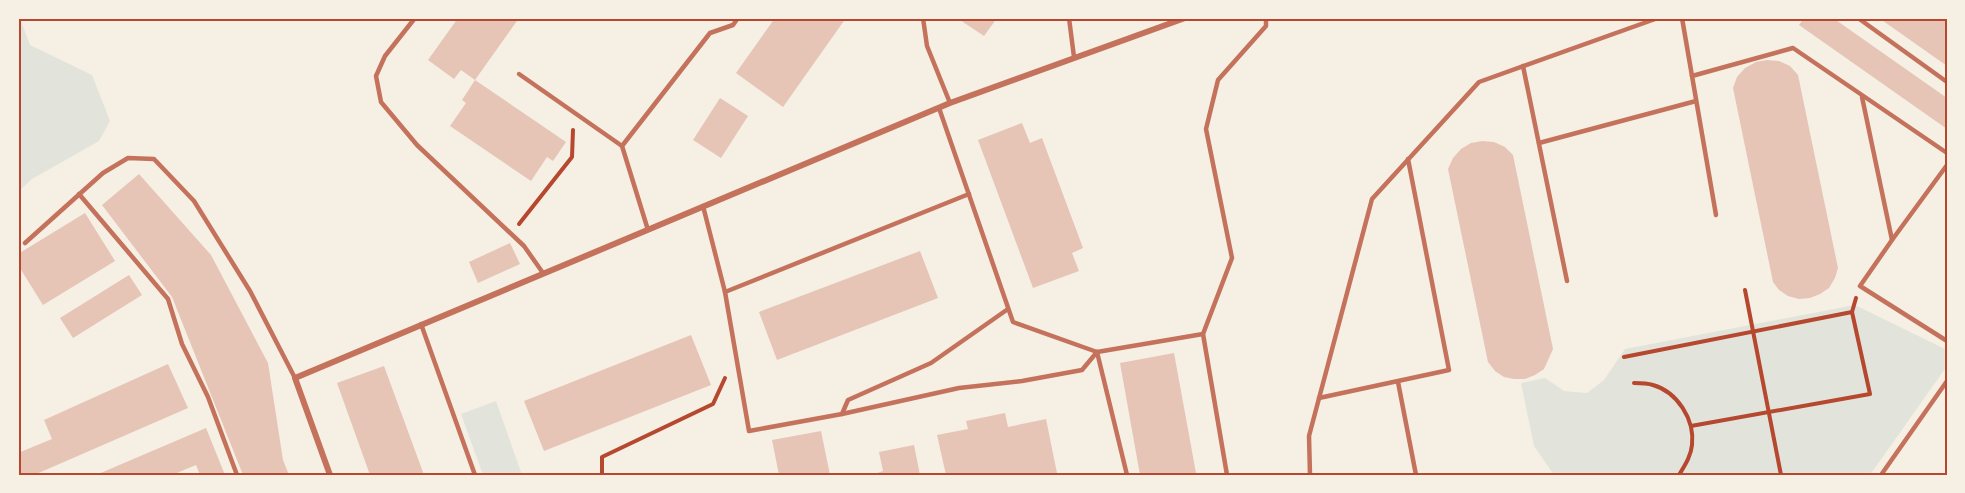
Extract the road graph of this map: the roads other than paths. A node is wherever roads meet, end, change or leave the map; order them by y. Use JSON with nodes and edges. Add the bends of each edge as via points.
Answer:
{"nodes":[{"id":1,"x":415,"y":18,"type":"edge"},
{"id":2,"x":738,"y":18,"type":"edge"},
{"id":3,"x":923,"y":18,"type":"edge"},
{"id":4,"x":1069,"y":18,"type":"edge"},
{"id":5,"x":1185,"y":18,"type":"edge"},
{"id":6,"x":1266,"y":18,"type":"edge"},
{"id":7,"x":1658,"y":18,"type":"edge"},
{"id":8,"x":1682,"y":18,"type":"edge"},
{"id":9,"x":1858,"y":18,"type":"edge"},
{"id":10,"x":1074,"y":57,"type":"junction"},
{"id":11,"x":1523,"y":66,"type":"junction"},
{"id":12,"x":519,"y":74,"type":"dead end"},
{"id":13,"x":1692,"y":76,"type":"junction"},
{"id":14,"x":1947,"y":82,"type":"edge"},
{"id":15,"x":1862,"y":97,"type":"junction"},
{"id":16,"x":1696,"y":101,"type":"junction"},
{"id":17,"x":950,"y":103,"type":"junction"},
{"id":18,"x":939,"y":108,"type":"junction"},
{"id":19,"x":1539,"y":143,"type":"junction"},
{"id":20,"x":622,"y":146,"type":"junction"},
{"id":21,"x":1947,"y":153,"type":"edge"},
{"id":22,"x":1408,"y":159,"type":"junction"},
{"id":23,"x":1947,"y":165,"type":"edge"},
{"id":24,"x":80,"y":194,"type":"junction"},
{"id":25,"x":969,"y":194,"type":"junction"},
{"id":26,"x":703,"y":206,"type":"junction"},
{"id":27,"x":1716,"y":215,"type":"dead end"},
{"id":28,"x":648,"y":230,"type":"junction"},
{"id":29,"x":1892,"y":240,"type":"junction"},
{"id":30,"x":25,"y":243,"type":"dead end"},
{"id":31,"x":543,"y":273,"type":"junction"},
{"id":32,"x":1567,"y":281,"type":"dead end"},
{"id":33,"x":725,"y":292,"type":"junction"},
{"id":34,"x":1008,"y":309,"type":"junction"},
{"id":35,"x":421,"y":324,"type":"junction"},
{"id":36,"x":1203,"y":334,"type":"junction"},
{"id":37,"x":1947,"y":341,"type":"edge"},
{"id":38,"x":1096,"y":352,"type":"junction"},
{"id":39,"x":295,"y":378,"type":"junction"},
{"id":40,"x":1947,"y":381,"type":"edge"},
{"id":41,"x":1398,"y":382,"type":"junction"},
{"id":42,"x":1319,"y":398,"type":"junction"},
{"id":43,"x":842,"y":414,"type":"junction"},
{"id":44,"x":237,"y":475,"type":"edge"},
{"id":45,"x":330,"y":475,"type":"edge"},
{"id":46,"x":475,"y":475,"type":"edge"},
{"id":47,"x":1127,"y":475,"type":"edge"},
{"id":48,"x":1227,"y":475,"type":"edge"},
{"id":49,"x":1310,"y":475,"type":"edge"},
{"id":50,"x":1416,"y":475,"type":"edge"},
{"id":51,"x":1881,"y":475,"type":"edge"}],
"edges":[{"from":1,"to":31,"type":"lane","via":[[385,56],[376,76],[381,102],[417,145],[524,246]]},
{"from":2,"to":20,"type":"lane","via":[[733,25],[710,33]]},
{"from":3,"to":17,"type":"lane","via":[[927,46]]},
{"from":4,"to":10,"type":"lane"},
{"from":5,"to":10,"type":"street"},
{"from":6,"to":36,"type":"lane","via":[[1266,26],[1218,80],[1206,129],[1232,258]]},
{"from":7,"to":11,"type":"lane"},
{"from":8,"to":13,"type":"lane"},
{"from":9,"to":14,"type":"lane"},
{"from":10,"to":17,"type":"street"},
{"from":11,"to":19,"type":"lane"},
{"from":11,"to":22,"type":"lane","via":[[1479,82]]},
{"from":12,"to":20,"type":"lane"},
{"from":13,"to":15,"type":"lane","via":[[1793,48]]},
{"from":13,"to":16,"type":"lane"},
{"from":15,"to":21,"type":"lane"},
{"from":15,"to":29,"type":"lane"},
{"from":16,"to":19,"type":"lane"},
{"from":16,"to":27,"type":"lane"},
{"from":17,"to":18,"type":"street"},
{"from":18,"to":25,"type":"lane"},
{"from":18,"to":26,"type":"street"},
{"from":19,"to":32,"type":"lane"},
{"from":20,"to":28,"type":"lane"},
{"from":22,"to":41,"type":"lane","via":[[1449,370]]},
{"from":22,"to":42,"type":"lane","via":[[1372,199]]},
{"from":23,"to":29,"type":"lane"},
{"from":24,"to":30,"type":"lane"},
{"from":24,"to":39,"type":"lane","via":[[103,172],[128,158],[154,159],[194,201],[250,291]]},
{"from":24,"to":44,"type":"lane","via":[[168,299],[182,344],[208,397]]},
{"from":25,"to":33,"type":"lane"},
{"from":25,"to":34,"type":"lane"},
{"from":26,"to":28,"type":"street"},
{"from":26,"to":33,"type":"lane"},
{"from":28,"to":31,"type":"street"},
{"from":29,"to":37,"type":"lane","via":[[1860,286]]},
{"from":31,"to":35,"type":"street"},
{"from":33,"to":43,"type":"lane","via":[[749,431]]},
{"from":34,"to":38,"type":"lane","via":[[1013,322]]},
{"from":34,"to":43,"type":"lane","via":[[931,363],[848,400]]},
{"from":35,"to":39,"type":"street"},
{"from":35,"to":46,"type":"lane"},
{"from":36,"to":38,"type":"lane"},
{"from":36,"to":48,"type":"lane"},
{"from":38,"to":43,"type":"lane","via":[[1082,370],[959,388]]},
{"from":38,"to":47,"type":"lane"},
{"from":39,"to":45,"type":"street"},
{"from":40,"to":51,"type":"lane"},
{"from":41,"to":42,"type":"lane"},
{"from":41,"to":50,"type":"lane"},
{"from":42,"to":49,"type":"lane","via":[[1309,436]]}]}
